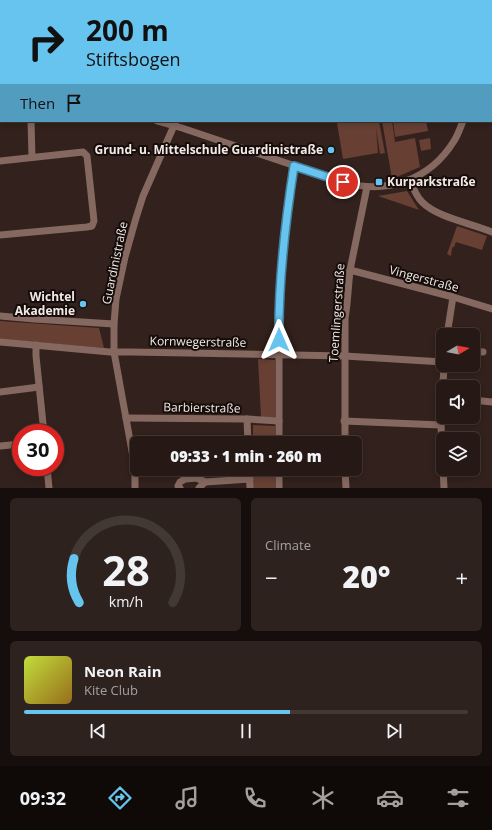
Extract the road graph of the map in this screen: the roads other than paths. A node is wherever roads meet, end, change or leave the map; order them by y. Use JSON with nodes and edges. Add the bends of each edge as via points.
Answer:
{"nodes":[{"id":1,"x":31,"y":122,"type":"edge"},
{"id":2,"x":163,"y":122,"type":"edge"},
{"id":3,"x":463,"y":122,"type":"edge"},
{"id":4,"x":175,"y":124,"type":"edge"},
{"id":5,"x":32,"y":157,"type":"junction"},
{"id":6,"x":0,"y":161,"type":"edge"},
{"id":7,"x":294,"y":166,"type":"junction"},
{"id":8,"x":410,"y":180,"type":"junction"},
{"id":9,"x":367,"y":187,"type":"junction"},
{"id":10,"x":492,"y":232,"type":"edge"},
{"id":11,"x":0,"y":235,"type":"edge"},
{"id":12,"x":350,"y":270,"type":"junction"},
{"id":13,"x":453,"y":297,"type":"junction"},
{"id":14,"x":492,"y":309,"type":"edge"},
{"id":15,"x":0,"y":316,"type":"edge"},
{"id":16,"x":114,"y":324,"type":"junction"},
{"id":17,"x":448,"y":328,"type":"edge"},
{"id":18,"x":0,"y":342,"type":"edge"},
{"id":19,"x":36,"y":345,"type":"junction"},
{"id":20,"x":114,"y":352,"type":"junction"},
{"id":21,"x":279,"y":355,"type":"junction"},
{"id":22,"x":344,"y":356,"type":"junction"},
{"id":23,"x":436,"y":363,"type":"edge"},
{"id":24,"x":39,"y":387,"type":"junction"},
{"id":25,"x":0,"y":392,"type":"edge"},
{"id":26,"x":480,"y":401,"type":"edge"},
{"id":27,"x":492,"y":402,"type":"edge"},
{"id":28,"x":126,"y":418,"type":"junction"},
{"id":29,"x":247,"y":419,"type":"junction"},
{"id":30,"x":278,"y":421,"type":"junction"},
{"id":31,"x":344,"y":421,"type":"junction"},
{"id":32,"x":43,"y":424,"type":"edge"},
{"id":33,"x":441,"y":425,"type":"joint"},
{"id":34,"x":441,"y":432,"type":"edge"},
{"id":35,"x":248,"y":436,"type":"edge"},
{"id":36,"x":279,"y":436,"type":"edge"},
{"id":37,"x":345,"y":436,"type":"edge"},
{"id":38,"x":12,"y":445,"type":"edge"},
{"id":39,"x":0,"y":446,"type":"edge"},
{"id":40,"x":48,"y":476,"type":"edge"},
{"id":41,"x":250,"y":476,"type":"edge"},
{"id":42,"x":279,"y":476,"type":"edge"},
{"id":43,"x":345,"y":476,"type":"edge"},
{"id":44,"x":443,"y":476,"type":"edge"},
{"id":45,"x":250,"y":479,"type":"junction"},
{"id":46,"x":205,"y":482,"type":"junction"},
{"id":47,"x":49,"y":488,"type":"edge"},
{"id":48,"x":136,"y":488,"type":"edge"},
{"id":49,"x":180,"y":488,"type":"edge"},
{"id":50,"x":199,"y":488,"type":"edge"},
{"id":51,"x":250,"y":488,"type":"edge"},
{"id":52,"x":279,"y":488,"type":"edge"},
{"id":53,"x":346,"y":488,"type":"edge"},
{"id":54,"x":444,"y":488,"type":"edge"}],
"edges":[{"from":1,"to":5,"type":"street"},
{"from":2,"to":4,"type":"street"},
{"from":3,"to":8,"type":"street","via":[[454,141],[436,164]]},
{"from":4,"to":7,"type":"street"},
{"from":4,"to":16,"type":"street","name":"Guardinistraße","via":[[136,218],[116,298]]},
{"from":5,"to":6,"type":"street"},
{"from":5,"to":11,"type":"street","via":[[83,152],[88,156],[94,220],[92,226]]},
{"from":7,"to":9,"type":"street"},
{"from":7,"to":21,"type":"street","via":[[280,278]]},
{"from":8,"to":9,"type":"street","via":[[394,185]]},
{"from":8,"to":10,"type":"street","via":[[414,192],[432,210]]},
{"from":9,"to":12,"type":"street","name":"Toemlingerstraße"},
{"from":12,"to":13,"type":"street","name":"Vingerstraße"},
{"from":12,"to":22,"type":"street","name":"Toemlingerstraße"},
{"from":13,"to":14,"type":"street","name":"Vingerstraße"},
{"from":13,"to":17,"type":"street"},
{"from":15,"to":16,"type":"street"},
{"from":16,"to":20,"type":"street","name":"Guardinistraße"},
{"from":18,"to":19,"type":"street","name":"Kornwegerstraße"},
{"from":19,"to":20,"type":"street","name":"Kornwegerstraße"},
{"from":19,"to":24,"type":"street"},
{"from":20,"to":21,"type":"street","name":"Kornwegerstraße"},
{"from":20,"to":28,"type":"street","name":"Guardinistraße"},
{"from":21,"to":22,"type":"street","name":"Kornwegerstraße"},
{"from":21,"to":30,"type":"street"},
{"from":22,"to":23,"type":"street","name":"Kornwegerstraße"},
{"from":22,"to":31,"type":"street","name":"Toemlingerstraße"},
{"from":24,"to":25,"type":"street"},
{"from":24,"to":32,"type":"street"},
{"from":26,"to":27,"type":"street"},
{"from":28,"to":29,"type":"street","name":"Barbierstraße"},
{"from":28,"to":48,"type":"street","name":"Guardinistraße"},
{"from":29,"to":30,"type":"street","name":"Barbierstraße"},
{"from":29,"to":35,"type":"street"},
{"from":30,"to":36,"type":"street"},
{"from":31,"to":33,"type":"street"},
{"from":31,"to":37,"type":"street","name":"Toemlingerstraße"},
{"from":33,"to":34,"type":"street"},
{"from":38,"to":39,"type":"street"},
{"from":40,"to":47,"type":"street"},
{"from":41,"to":45,"type":"street"},
{"from":42,"to":52,"type":"street"},
{"from":43,"to":53,"type":"street"},
{"from":44,"to":54,"type":"street"},
{"from":45,"to":46,"type":"street"},
{"from":45,"to":51,"type":"street"},
{"from":46,"to":49,"type":"street","via":[[197,478],[184,479],[178,486]]},
{"from":46,"to":50,"type":"street"}]}
